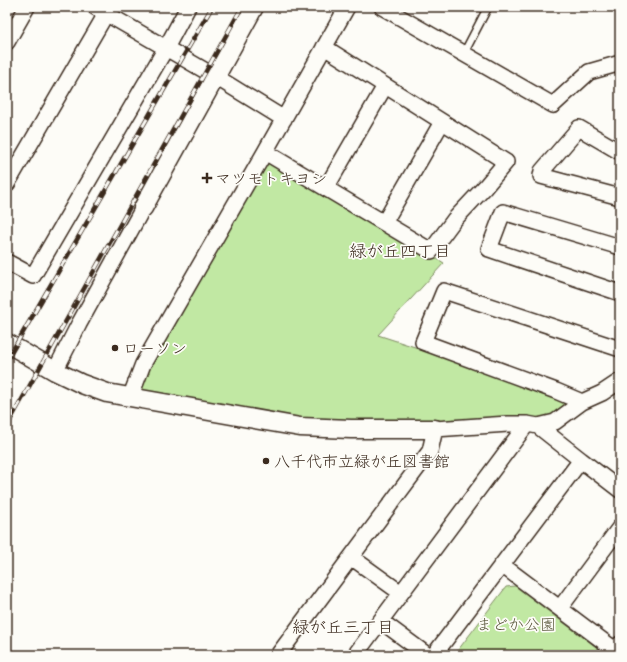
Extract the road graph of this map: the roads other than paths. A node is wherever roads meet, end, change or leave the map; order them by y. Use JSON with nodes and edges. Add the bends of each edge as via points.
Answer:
{"nodes":[{"id":1,"x":27,"y":7,"type":"edge"},
{"id":2,"x":188,"y":7,"type":"edge"},
{"id":3,"x":254,"y":7,"type":"edge"},
{"id":4,"x":347,"y":7,"type":"edge"},
{"id":5,"x":382,"y":7,"type":"edge"},
{"id":6,"x":488,"y":7,"type":"edge"},
{"id":7,"x":104,"y":9,"type":"edge"},
{"id":8,"x":7,"y":42,"type":"edge"},
{"id":9,"x":324,"y":47,"type":"junction"},
{"id":10,"x":166,"y":48,"type":"junction"},
{"id":11,"x":464,"y":54,"type":"junction"},
{"id":12,"x":620,"y":65,"type":"edge"},
{"id":13,"x":216,"y":77,"type":"junction"},
{"id":14,"x":385,"y":86,"type":"junction"},
{"id":15,"x":284,"y":119,"type":"junction"},
{"id":16,"x":442,"y":122,"type":"junction"},
{"id":17,"x":265,"y":152,"type":"junction"},
{"id":18,"x":620,"y":152,"type":"edge"},
{"id":19,"x":7,"y":184,"type":"edge"},
{"id":20,"x":326,"y":188,"type":"junction"},
{"id":21,"x":620,"y":197,"type":"edge"},
{"id":22,"x":143,"y":208,"type":"joint"},
{"id":23,"x":384,"y":223,"type":"junction"},
{"id":24,"x":620,"y":247,"type":"edge"},
{"id":25,"x":7,"y":262,"type":"edge"},
{"id":26,"x":620,"y":293,"type":"edge"},
{"id":27,"x":7,"y":343,"type":"edge"},
{"id":28,"x":620,"y":349,"type":"edge"},
{"id":29,"x":55,"y":371,"type":"junction"},
{"id":30,"x":620,"y":381,"type":"edge"},
{"id":31,"x":130,"y":398,"type":"junction"},
{"id":32,"x":582,"y":402,"type":"junction"},
{"id":33,"x":532,"y":425,"type":"junction"},
{"id":34,"x":435,"y":428,"type":"junction"},
{"id":35,"x":581,"y":460,"type":"junction"},
{"id":36,"x":620,"y":490,"type":"edge"},
{"id":37,"x":620,"y":527,"type":"edge"},
{"id":38,"x":351,"y":557,"type":"junction"},
{"id":39,"x":502,"y":565,"type":"junction"},
{"id":40,"x":401,"y":593,"type":"junction"},
{"id":41,"x":560,"y":608,"type":"junction"},
{"id":42,"x":381,"y":620,"type":"junction"},
{"id":43,"x":616,"y":649,"type":"edge"},
{"id":44,"x":278,"y":655,"type":"edge"},
{"id":45,"x":355,"y":655,"type":"edge"},
{"id":46,"x":427,"y":655,"type":"edge"},
{"id":47,"x":434,"y":655,"type":"edge"}],
"edges":[{"from":1,"to":8,"type":"street"},
{"from":2,"to":10,"type":"street"},
{"from":3,"to":13,"type":"street"},
{"from":4,"to":9,"type":"street"},
{"from":5,"to":11,"type":"street"},
{"from":6,"to":11,"type":"lane"},
{"from":7,"to":10,"type":"street"},
{"from":7,"to":19,"type":"street"},
{"from":9,"to":14,"type":"street"},
{"from":9,"to":15,"type":"street"},
{"from":10,"to":13,"type":"street"},
{"from":10,"to":25,"type":"street","via":[[32,276]]},
{"from":11,"to":12,"type":"street","via":[[553,105],[589,72]]},
{"from":13,"to":15,"type":"street"},
{"from":13,"to":22,"type":"street"},
{"from":14,"to":16,"type":"street"},
{"from":14,"to":20,"type":"street"},
{"from":15,"to":17,"type":"street"},
{"from":16,"to":23,"type":"street"},
{"from":16,"to":23,"type":"street","via":[[506,162],[454,220],[431,251]]},
{"from":17,"to":20,"type":"street"},
{"from":17,"to":31,"type":"street","via":[[143,364]]},
{"from":18,"to":21,"type":"street","via":[[579,128],[542,171],[541,176]]},
{"from":20,"to":23,"type":"street"},
{"from":22,"to":29,"type":"street"},
{"from":24,"to":26,"type":"street","via":[[503,212],[489,249]]},
{"from":27,"to":29,"type":"street"},
{"from":28,"to":32,"type":"street","via":[[444,291],[423,342]]},
{"from":29,"to":31,"type":"street","via":[[107,394]]},
{"from":30,"to":32,"type":"street"},
{"from":31,"to":34,"type":"street","via":[[300,427]]},
{"from":32,"to":33,"type":"street","via":[[554,422]]},
{"from":33,"to":34,"type":"street"},
{"from":33,"to":35,"type":"street"},
{"from":33,"to":40,"type":"street"},
{"from":34,"to":38,"type":"street","via":[[430,451]]},
{"from":35,"to":36,"type":"street"},
{"from":35,"to":39,"type":"street"},
{"from":37,"to":41,"type":"street"},
{"from":38,"to":40,"type":"street"},
{"from":38,"to":44,"type":"street"},
{"from":39,"to":41,"type":"street"},
{"from":39,"to":47,"type":"street"},
{"from":40,"to":42,"type":"street"},
{"from":41,"to":43,"type":"street"},
{"from":42,"to":45,"type":"street"},
{"from":42,"to":46,"type":"street"}]}
